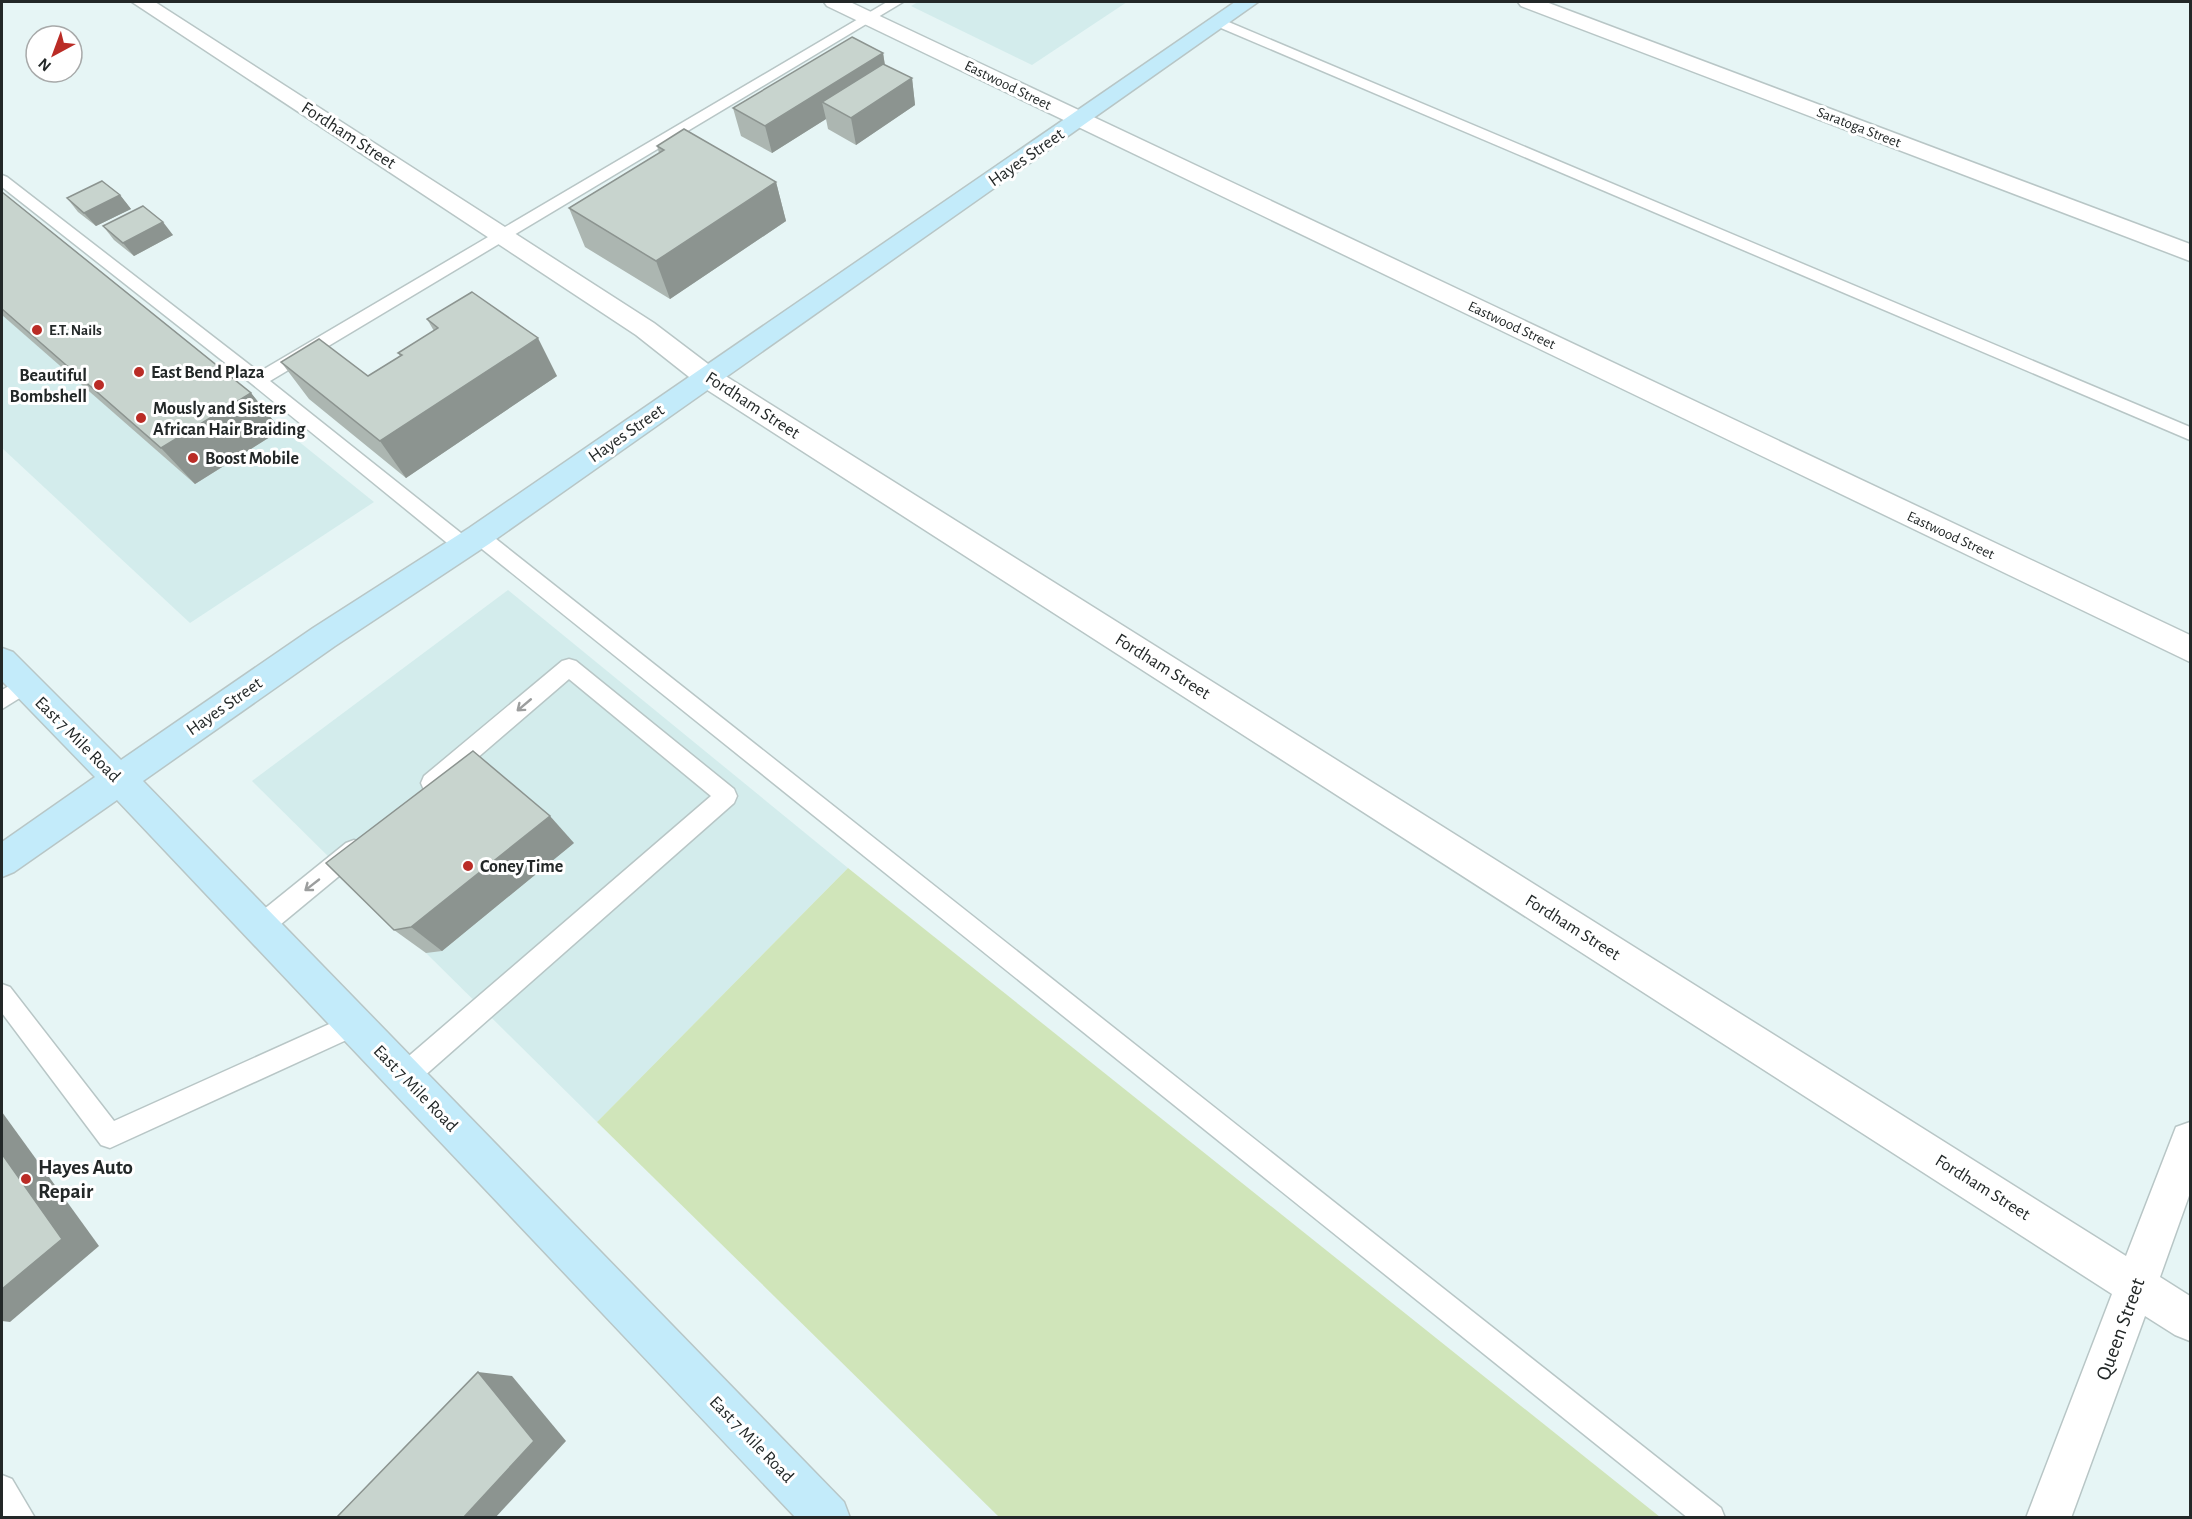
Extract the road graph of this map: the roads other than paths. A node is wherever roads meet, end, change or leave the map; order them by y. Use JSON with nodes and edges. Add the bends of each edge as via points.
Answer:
{"nodes":[{"id":1,"x":142,"y":2,"type":"edge"},
{"id":2,"x":834,"y":2,"type":"edge"},
{"id":3,"x":896,"y":2,"type":"edge"},
{"id":4,"x":1248,"y":2,"type":"edge"},
{"id":5,"x":1528,"y":2,"type":"edge"},
{"id":6,"x":868,"y":18,"type":"junction"},
{"id":7,"x":1219,"y":22,"type":"junction"},
{"id":8,"x":1080,"y":120,"type":"junction"},
{"id":9,"x":2,"y":180,"type":"edge"},
{"id":10,"x":504,"y":236,"type":"junction"},
{"id":11,"x":2190,"y":253,"type":"edge"},
{"id":12,"x":707,"y":377,"type":"junction"},
{"id":13,"x":258,"y":381,"type":"junction"},
{"id":14,"x":2190,"y":434,"type":"edge"},
{"id":15,"x":471,"y":541,"type":"junction"},
{"id":16,"x":2190,"y":649,"type":"edge"},
{"id":17,"x":2,"y":661,"type":"edge"},
{"id":18,"x":13,"y":693,"type":"edge"},
{"id":19,"x":119,"y":780,"type":"junction"},
{"id":20,"x":415,"y":798,"type":"edge"},
{"id":21,"x":370,"y":837,"type":"edge"},
{"id":22,"x":2,"y":861,"type":"edge"},
{"id":23,"x":261,"y":926,"type":"junction"},
{"id":24,"x":2,"y":994,"type":"edge"},
{"id":25,"x":356,"y":1024,"type":"junction"},
{"id":26,"x":405,"y":1076,"type":"junction"},
{"id":27,"x":2190,"y":1141,"type":"edge"},
{"id":28,"x":2137,"y":1285,"type":"junction"},
{"id":29,"x":2190,"y":1320,"type":"edge"},
{"id":30,"x":2,"y":1489,"type":"edge"},
{"id":31,"x":21,"y":1518,"type":"edge"},
{"id":32,"x":828,"y":1518,"type":"edge"},
{"id":33,"x":1711,"y":1518,"type":"edge"},
{"id":34,"x":2048,"y":1518,"type":"edge"}],
"edges":[{"from":1,"to":10,"type":"street","name":"Fordham Street"},
{"from":2,"to":6,"type":"street","name":"Eastwood Street"},
{"from":3,"to":6,"type":"lane"},
{"from":4,"to":7,"type":"street","name":"Hayes Street"},
{"from":5,"to":11,"type":"street","name":"Saratoga Street"},
{"from":6,"to":8,"type":"street","name":"Eastwood Street"},
{"from":6,"to":10,"type":"lane"},
{"from":7,"to":8,"type":"street","name":"Hayes Street"},
{"from":7,"to":14,"type":"lane"},
{"from":8,"to":12,"type":"street","name":"Hayes Street"},
{"from":8,"to":16,"type":"street","name":"Eastwood Street"},
{"from":9,"to":13,"type":"lane"},
{"from":10,"to":12,"type":"street","name":"Fordham Street","via":[[645,329]]},
{"from":10,"to":13,"type":"lane"},
{"from":12,"to":15,"type":"street","name":"Hayes Street"},
{"from":12,"to":28,"type":"street","name":"Fordham Street"},
{"from":13,"to":15,"type":"lane"},
{"from":15,"to":19,"type":"street","name":"Hayes Street","via":[[324,637]]},
{"from":15,"to":33,"type":"lane"},
{"from":17,"to":18,"type":"street","name":"East 7 Mile Road"},
{"from":18,"to":19,"type":"street","name":"East 7 Mile Road"},
{"from":19,"to":22,"type":"street","name":"Hayes Street"},
{"from":19,"to":23,"type":"street","name":"East 7 Mile Road"},
{"from":26,"to":20,"type":"lane","one_way":true,"via":[[726,796],[569,667]]},
{"from":21,"to":23,"type":"lane","one_way":true},
{"from":23,"to":25,"type":"street","name":"East 7 Mile Road"},
{"from":24,"to":25,"type":"lane","via":[[110,1136]]},
{"from":25,"to":26,"type":"street","name":"East 7 Mile Road"},
{"from":26,"to":32,"type":"street","name":"East 7 Mile Road"},
{"from":27,"to":28,"type":"street","name":"Queen Street"},
{"from":28,"to":29,"type":"street","name":"Fordham Street"},
{"from":28,"to":34,"type":"street","name":"Queen Street"},
{"from":30,"to":31,"type":"lane"}]}
